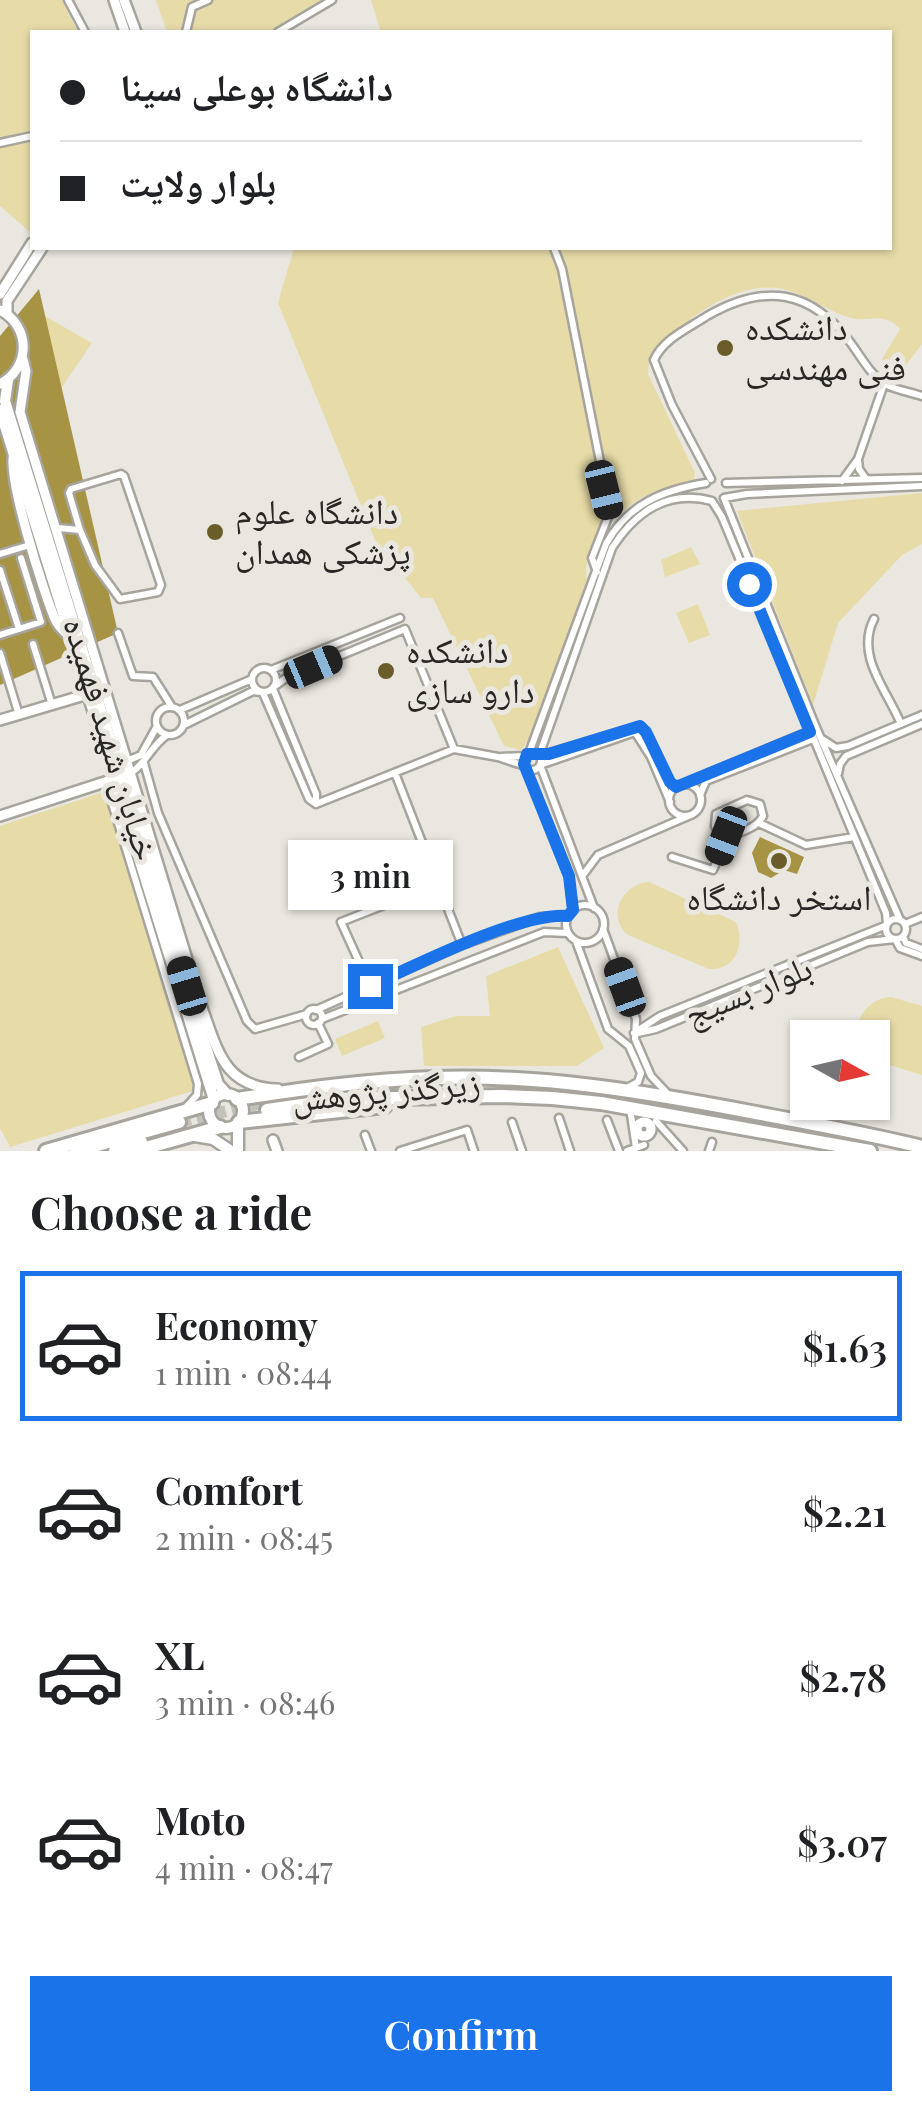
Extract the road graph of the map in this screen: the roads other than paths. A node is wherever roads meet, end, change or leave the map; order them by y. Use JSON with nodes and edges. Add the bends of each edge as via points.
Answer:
{"nodes":[{"id":1,"x":68,"y":0,"type":"edge"},
{"id":2,"x":114,"y":0,"type":"edge"},
{"id":3,"x":124,"y":0,"type":"edge"},
{"id":4,"x":208,"y":0,"type":"edge"},
{"id":5,"x":332,"y":0,"type":"edge"},
{"id":6,"x":85,"y":30,"type":"edge"},
{"id":7,"x":124,"y":30,"type":"edge"},
{"id":8,"x":135,"y":30,"type":"edge"},
{"id":9,"x":186,"y":30,"type":"edge"},
{"id":10,"x":281,"y":30,"type":"edge"},
{"id":11,"x":30,"y":136,"type":"edge"},
{"id":12,"x":0,"y":143,"type":"edge"},
{"id":13,"x":30,"y":246,"type":"edge"},
{"id":14,"x":41,"y":250,"type":"edge"},
{"id":15,"x":555,"y":250,"type":"edge"},
{"id":16,"x":0,"y":294,"type":"edge"},
{"id":17,"x":4,"y":311,"type":"edge"},
{"id":18,"x":22,"y":359,"type":"junction"},
{"id":19,"x":4,"y":382,"type":"edge"},
{"id":20,"x":884,"y":384,"type":"junction"},
{"id":21,"x":922,"y":396,"type":"edge"},
{"id":22,"x":0,"y":410,"type":"edge"},
{"id":23,"x":0,"y":440,"type":"edge"},
{"id":24,"x":13,"y":451,"type":"junction"},
{"id":25,"x":858,"y":459,"type":"junction"},
{"id":26,"x":922,"y":478,"type":"edge"},
{"id":27,"x":867,"y":480,"type":"junction"},
{"id":28,"x":842,"y":481,"type":"junction"},
{"id":29,"x":726,"y":483,"type":"dead end"},
{"id":30,"x":922,"y":486,"type":"edge"},
{"id":31,"x":58,"y":528,"type":"junction"},
{"id":32,"x":80,"y":530,"type":"junction"},
{"id":33,"x":32,"y":544,"type":"junction"},
{"id":34,"x":0,"y":554,"type":"edge"},
{"id":35,"x":21,"y":558,"type":"dead end"},
{"id":36,"x":0,"y":570,"type":"edge"},
{"id":37,"x":600,"y":573,"type":"junction"},
{"id":38,"x":400,"y":618,"type":"dead end"},
{"id":39,"x":874,"y":618,"type":"dead end"},
{"id":40,"x":18,"y":629,"type":"junction"},
{"id":41,"x":118,"y":633,"type":"dead end"},
{"id":42,"x":0,"y":635,"type":"edge"},
{"id":43,"x":70,"y":636,"type":"junction"},
{"id":44,"x":33,"y":644,"type":"dead end"},
{"id":45,"x":0,"y":652,"type":"edge"},
{"id":46,"x":271,"y":670,"type":"junction"},
{"id":47,"x":252,"y":679,"type":"junction"},
{"id":48,"x":274,"y":688,"type":"junction"},
{"id":49,"x":262,"y":692,"type":"junction"},
{"id":50,"x":86,"y":694,"type":"junction"},
{"id":51,"x":52,"y":704,"type":"junction"},
{"id":52,"x":175,"y":709,"type":"junction"},
{"id":53,"x":19,"y":714,"type":"junction"},
{"id":54,"x":922,"y":715,"type":"edge"},
{"id":55,"x":0,"y":720,"type":"edge"},
{"id":56,"x":901,"y":724,"type":"junction"},
{"id":57,"x":922,"y":724,"type":"edge"},
{"id":58,"x":182,"y":725,"type":"junction"},
{"id":59,"x":157,"y":726,"type":"junction"},
{"id":60,"x":167,"y":734,"type":"junction"},
{"id":61,"x":815,"y":736,"type":"junction"},
{"id":62,"x":454,"y":749,"type":"junction"},
{"id":63,"x":527,"y":754,"type":"junction"},
{"id":64,"x":498,"y":757,"type":"junction"},
{"id":65,"x":296,"y":760,"type":"junction"},
{"id":66,"x":539,"y":760,"type":"junction"},
{"id":67,"x":144,"y":764,"type":"junction"},
{"id":68,"x":524,"y":766,"type":"junction"},
{"id":69,"x":395,"y":772,"type":"junction"},
{"id":70,"x":121,"y":774,"type":"junction"},
{"id":71,"x":838,"y":776,"type":"junction"},
{"id":72,"x":680,"y":786,"type":"junction"},
{"id":73,"x":700,"y":795,"type":"junction"},
{"id":74,"x":670,"y":802,"type":"junction"},
{"id":75,"x":700,"y":806,"type":"junction"},
{"id":76,"x":693,"y":814,"type":"junction"},
{"id":77,"x":716,"y":814,"type":"junction"},
{"id":78,"x":0,"y":816,"type":"edge"},
{"id":79,"x":759,"y":823,"type":"junction"},
{"id":80,"x":726,"y":836,"type":"junction"},
{"id":81,"x":854,"y":838,"type":"junction"},
{"id":82,"x":574,"y":852,"type":"junction"},
{"id":83,"x":598,"y":856,"type":"junction"},
{"id":84,"x":672,"y":857,"type":"dead end"},
{"id":85,"x":583,"y":875,"type":"junction"},
{"id":86,"x":438,"y":884,"type":"junction"},
{"id":87,"x":594,"y":908,"type":"junction"},
{"id":88,"x":570,"y":913,"type":"junction"},
{"id":89,"x":922,"y":916,"type":"edge"},
{"id":90,"x":903,"y":922,"type":"junction"},
{"id":91,"x":887,"y":924,"type":"junction"},
{"id":92,"x":603,"y":929,"type":"junction"},
{"id":93,"x":568,"y":932,"type":"junction"},
{"id":94,"x":899,"y":938,"type":"junction"},
{"id":95,"x":576,"y":941,"type":"junction"},
{"id":96,"x":464,"y":944,"type":"junction"},
{"id":97,"x":922,"y":949,"type":"edge"},
{"id":98,"x":922,"y":956,"type":"edge"},
{"id":99,"x":474,"y":960,"type":"junction"},
{"id":100,"x":387,"y":978,"type":"junction"},
{"id":101,"x":370,"y":986,"type":"junction"},
{"id":102,"x":393,"y":993,"type":"junction"},
{"id":103,"x":201,"y":1004,"type":"junction"},
{"id":104,"x":316,"y":1010,"type":"junction"},
{"id":105,"x":307,"y":1014,"type":"junction"},
{"id":106,"x":320,"y":1021,"type":"junction"},
{"id":107,"x":204,"y":1029,"type":"junction"},
{"id":108,"x":634,"y":1033,"type":"junction"},
{"id":109,"x":298,"y":1057,"type":"dead end"},
{"id":110,"x":507,"y":1080,"type":"junction"},
{"id":111,"x":284,"y":1090,"type":"junction"},
{"id":112,"x":622,"y":1090,"type":"junction"},
{"id":113,"x":501,"y":1096,"type":"junction"},
{"id":114,"x":232,"y":1097,"type":"junction"},
{"id":115,"x":682,"y":1099,"type":"junction"},
{"id":116,"x":213,"y":1101,"type":"junction"},
{"id":117,"x":186,"y":1108,"type":"junction"},
{"id":118,"x":263,"y":1110,"type":"junction"},
{"id":119,"x":633,"y":1112,"type":"junction"},
{"id":120,"x":300,"y":1114,"type":"junction"},
{"id":121,"x":559,"y":1118,"type":"dead end"},
{"id":122,"x":345,"y":1120,"type":"dead end"},
{"id":123,"x":607,"y":1120,"type":"dead end"},
{"id":124,"x":790,"y":1120,"type":"edge"},
{"id":125,"x":791,"y":1120,"type":"joint"},
{"id":126,"x":512,"y":1122,"type":"dead end"},
{"id":127,"x":653,"y":1122,"type":"junction"},
{"id":128,"x":238,"y":1123,"type":"junction"},
{"id":129,"x":220,"y":1127,"type":"junction"},
{"id":130,"x":183,"y":1128,"type":"junction"},
{"id":131,"x":365,"y":1135,"type":"dead end"},
{"id":132,"x":788,"y":1136,"type":"junction"},
{"id":133,"x":274,"y":1140,"type":"dead end"},
{"id":134,"x":433,"y":1140,"type":"junction"},
{"id":135,"x":712,"y":1142,"type":"dead end"},
{"id":136,"x":642,"y":1145,"type":"edge"},
{"id":137,"x":922,"y":1147,"type":"edge"},
{"id":138,"x":141,"y":1149,"type":"edge"},
{"id":139,"x":46,"y":1151,"type":"edge"},
{"id":140,"x":76,"y":1151,"type":"edge"},
{"id":141,"x":115,"y":1151,"type":"edge"},
{"id":142,"x":234,"y":1151,"type":"edge"},
{"id":143,"x":277,"y":1151,"type":"edge"},
{"id":144,"x":371,"y":1151,"type":"edge"},
{"id":145,"x":400,"y":1151,"type":"edge"},
{"id":146,"x":438,"y":1151,"type":"edge"},
{"id":147,"x":474,"y":1151,"type":"edge"},
{"id":148,"x":522,"y":1151,"type":"edge"},
{"id":149,"x":570,"y":1151,"type":"edge"},
{"id":150,"x":618,"y":1151,"type":"edge"},
{"id":151,"x":627,"y":1151,"type":"edge"},
{"id":152,"x":683,"y":1151,"type":"edge"},
{"id":153,"x":709,"y":1151,"type":"edge"},
{"id":154,"x":870,"y":1151,"type":"edge"}],
"edges":[{"from":1,"to":6,"type":"street"},
{"from":2,"to":7,"type":"street"},
{"from":3,"to":8,"type":"street"},
{"from":4,"to":9,"type":"street","via":[[192,7]]},
{"from":5,"to":10,"type":"street"},
{"from":11,"to":12,"type":"street"},
{"from":13,"to":16,"type":"street"},
{"from":14,"to":17,"type":"street"},
{"from":15,"to":37,"type":"street","via":[[610,512],[592,558]]},
{"from":17,"to":18,"type":"street","via":[[22,334]]},
{"from":18,"to":19,"type":"street"},
{"from":18,"to":31,"type":"street","via":[[20,412]]},
{"from":19,"to":70,"type":"main road","name":"خیابان شهید فهمیده"},
{"from":20,"to":21,"type":"street"},
{"from":20,"to":25,"type":"street"},
{"from":20,"to":37,"type":"street","via":[[832,318],[806,302],[748,298],[678,334],[654,360],[709,481],[632,509],[606,544]]},
{"from":22,"to":24,"type":"main road","name":"خیابان شهید فهمیده"},
{"from":23,"to":24,"type":"street"},
{"from":24,"to":33,"type":"street","via":[[11,468]]},
{"from":24,"to":43,"type":"main road","name":"خیابان شهید فهمیده"},
{"from":25,"to":27,"type":"street"},
{"from":25,"to":28,"type":"street"},
{"from":26,"to":27,"type":"street"},
{"from":27,"to":28,"type":"street"},
{"from":28,"to":29,"type":"street"},
{"from":30,"to":61,"type":"street","via":[[724,498]]},
{"from":31,"to":32,"type":"street"},
{"from":31,"to":70,"type":"street"},
{"from":32,"to":32,"type":"street","via":[[71,488],[124,476],[158,592],[126,600],[115,595]]},
{"from":33,"to":34,"type":"street"},
{"from":33,"to":43,"type":"street","via":[[54,619]]},
{"from":35,"to":40,"type":"street","via":[[41,622]]},
{"from":36,"to":40,"type":"street"},
{"from":37,"to":61,"type":"street","via":[[618,539],[651,507],[692,496],[712,501]]},
{"from":37,"to":63,"type":"street"},
{"from":37,"to":66,"type":"street"},
{"from":38,"to":46,"type":"street"},
{"from":39,"to":56,"type":"street","via":[[866,633],[870,662]]},
{"from":40,"to":42,"type":"street"},
{"from":41,"to":52,"type":"street","via":[[133,676],[153,677]]},
{"from":43,"to":50,"type":"main road","name":"خیابان شهید فهمیده"},
{"from":44,"to":51,"type":"street"},
{"from":45,"to":53,"type":"street"},
{"from":46,"to":47,"type":"street","via":[[259,668]]},
{"from":46,"to":48,"type":"street"},
{"from":47,"to":49,"type":"street"},
{"from":47,"to":52,"type":"street"},
{"from":48,"to":49,"type":"street"},
{"from":48,"to":62,"type":"street","via":[[405,630]]},
{"from":48,"to":65,"type":"street"},
{"from":49,"to":58,"type":"street"},
{"from":49,"to":65,"type":"street"},
{"from":50,"to":51,"type":"street"},
{"from":50,"to":70,"type":"main road","name":"خیابان شهید فهمیده"},
{"from":51,"to":53,"type":"street"},
{"from":52,"to":58,"type":"street"},
{"from":52,"to":59,"type":"street","via":[[164,708]]},
{"from":53,"to":55,"type":"street"},
{"from":54,"to":56,"type":"street"},
{"from":56,"to":61,"type":"street","via":[[836,748]]},
{"from":57,"to":71,"type":"street","via":[[846,756]]},
{"from":58,"to":60,"type":"street"},
{"from":59,"to":60,"type":"street"},
{"from":59,"to":70,"type":"street"},
{"from":60,"to":67,"type":"street"},
{"from":61,"to":71,"type":"street"},
{"from":61,"to":72,"type":"street"},
{"from":61,"to":73,"type":"street","via":[[706,781]]},
{"from":61,"to":81,"type":"street"},
{"from":62,"to":64,"type":"street"},
{"from":62,"to":69,"type":"street"},
{"from":63,"to":64,"type":"street"},
{"from":63,"to":66,"type":"street"},
{"from":63,"to":68,"type":"street"},
{"from":64,"to":68,"type":"street"},
{"from":65,"to":69,"type":"street","via":[[308,800],[316,804]]},
{"from":66,"to":68,"type":"street","via":[[534,770]]},
{"from":66,"to":72,"type":"street","via":[[640,726],[670,782]]},
{"from":66,"to":74,"type":"street","via":[[635,732]]},
{"from":66,"to":82,"type":"street"},
{"from":67,"to":70,"type":"street"},
{"from":67,"to":105,"type":"street","via":[[158,813],[248,1021],[266,1028]]},
{"from":68,"to":88,"type":"street","via":[[569,876]]},
{"from":69,"to":86,"type":"street"},
{"from":70,"to":78,"type":"street"},
{"from":70,"to":103,"type":"street"},
{"from":70,"to":107,"type":"main road","name":"خیابان شهید فهمیده"},
{"from":70,"to":116,"type":"main road","name":"خیابان شهید فهمیده"},
{"from":70,"to":117,"type":"street","via":[[111,800],[198,1084]]},
{"from":71,"to":90,"type":"street"},
{"from":72,"to":73,"type":"street","via":[[694,786]]},
{"from":72,"to":74,"type":"street"},
{"from":73,"to":75,"type":"street"},
{"from":74,"to":76,"type":"street","via":[[678,814]]},
{"from":75,"to":76,"type":"street"},
{"from":75,"to":77,"type":"street"},
{"from":76,"to":83,"type":"street"},
{"from":77,"to":79,"type":"street","via":[[752,800],[763,809]]},
{"from":77,"to":80,"type":"street","via":[[716,830]]},
{"from":79,"to":80,"type":"street"},
{"from":79,"to":81,"type":"street","via":[[806,845]]},
{"from":80,"to":84,"type":"street","via":[[713,870]]},
{"from":81,"to":91,"type":"street"},
{"from":82,"to":83,"type":"street"},
{"from":82,"to":85,"type":"street"},
{"from":83,"to":85,"type":"street"},
{"from":85,"to":87,"type":"street"},
{"from":86,"to":96,"type":"street"},
{"from":86,"to":101,"type":"street","via":[[342,922]]},
{"from":87,"to":88,"type":"street"},
{"from":87,"to":92,"type":"street"},
{"from":88,"to":93,"type":"street"},
{"from":88,"to":96,"type":"street"},
{"from":89,"to":90,"type":"street","name":"بلوار بسیج"},
{"from":90,"to":91,"type":"street","name":"بلوار بسیج"},
{"from":90,"to":94,"type":"street"},
{"from":91,"to":94,"type":"street","via":[[887,934]]},
{"from":91,"to":108,"type":"street","name":"بلوار بسیج","via":[[660,1016]]},
{"from":92,"to":95,"type":"street","via":[[590,943]]},
{"from":92,"to":108,"type":"street","via":[[636,1016]]},
{"from":93,"to":95,"type":"street"},
{"from":93,"to":99,"type":"street","via":[[544,932]]},
{"from":94,"to":97,"type":"street"},
{"from":94,"to":98,"type":"street","via":[[900,948]]},
{"from":94,"to":108,"type":"street","name":"بلوار بسیج","via":[[868,942]]},
{"from":95,"to":112,"type":"street","via":[[608,1028],[628,1042],[641,1073]]},
{"from":96,"to":99,"type":"street"},
{"from":96,"to":100,"type":"street"},
{"from":99,"to":102,"type":"street"},
{"from":100,"to":101,"type":"street"},
{"from":100,"to":102,"type":"street"},
{"from":101,"to":104,"type":"street"},
{"from":102,"to":106,"type":"street"},
{"from":103,"to":107,"type":"main road"},
{"from":103,"to":107,"type":"street"},
{"from":104,"to":105,"type":"street"},
{"from":104,"to":106,"type":"street"},
{"from":105,"to":106,"type":"street","via":[[310,1023]]},
{"from":106,"to":109,"type":"street","via":[[328,1044]]},
{"from":107,"to":111,"type":"street","via":[[246,1084]]},
{"from":107,"to":114,"type":"main road","name":"خیابان شهید فهمیده","via":[[218,1084]]},
{"from":108,"to":115,"type":"street","via":[[654,1082]]},
{"from":110,"to":111,"type":"highway","via":[[437,1077]]},
{"from":110,"to":112,"type":"highway"},
{"from":110,"to":118,"type":"highway","name":"زیرگذر پژوهش","via":[[342,1092]]},
{"from":111,"to":114,"type":"highway"},
{"from":111,"to":118,"type":"highway","via":[[249,1103],[248,1114]]},
{"from":112,"to":115,"type":"highway"},
{"from":113,"to":118,"type":"highway","name":"زیرگذر پژوهش","via":[[344,1099]]},
{"from":113,"to":119,"type":"highway"},
{"from":113,"to":120,"type":"highway"},
{"from":114,"to":116,"type":"main road"},
{"from":114,"to":128,"type":"main road","via":[[242,1108]]},
{"from":115,"to":124,"type":"highway"},
{"from":116,"to":117,"type":"highway"},
{"from":116,"to":129,"type":"main road","via":[[210,1115]]},
{"from":117,"to":138,"type":"highway","via":[[197,1114],[196,1124]]},
{"from":117,"to":139,"type":"highway"},
{"from":118,"to":120,"type":"highway"},
{"from":118,"to":128,"type":"highway"},
{"from":119,"to":127,"type":"highway"},
{"from":119,"to":127,"type":"street"},
{"from":119,"to":136,"type":"street"},
{"from":120,"to":122,"type":"street","via":[[342,1114]]},
{"from":121,"to":149,"type":"street"},
{"from":123,"to":150,"type":"street"},
{"from":125,"to":132,"type":"highway","via":[[794,1133]]},
{"from":125,"to":137,"type":"highway"},
{"from":126,"to":148,"type":"street"},
{"from":127,"to":132,"type":"highway"},
{"from":127,"to":136,"type":"street","via":[[638,1129]]},
{"from":127,"to":152,"type":"street"},
{"from":128,"to":129,"type":"main road"},
{"from":128,"to":142,"type":"main road"},
{"from":129,"to":130,"type":"highway"},
{"from":129,"to":142,"type":"main road"},
{"from":130,"to":138,"type":"highway"},
{"from":130,"to":140,"type":"highway"},
{"from":130,"to":141,"type":"highway"},
{"from":130,"to":142,"type":"main road"},
{"from":131,"to":144,"type":"street"},
{"from":132,"to":154,"type":"highway"},
{"from":133,"to":143,"type":"street"},
{"from":134,"to":145,"type":"street"},
{"from":134,"to":146,"type":"street"},
{"from":134,"to":147,"type":"street","via":[[467,1130]]},
{"from":135,"to":153,"type":"street"},
{"from":136,"to":151,"type":"street"}]}
